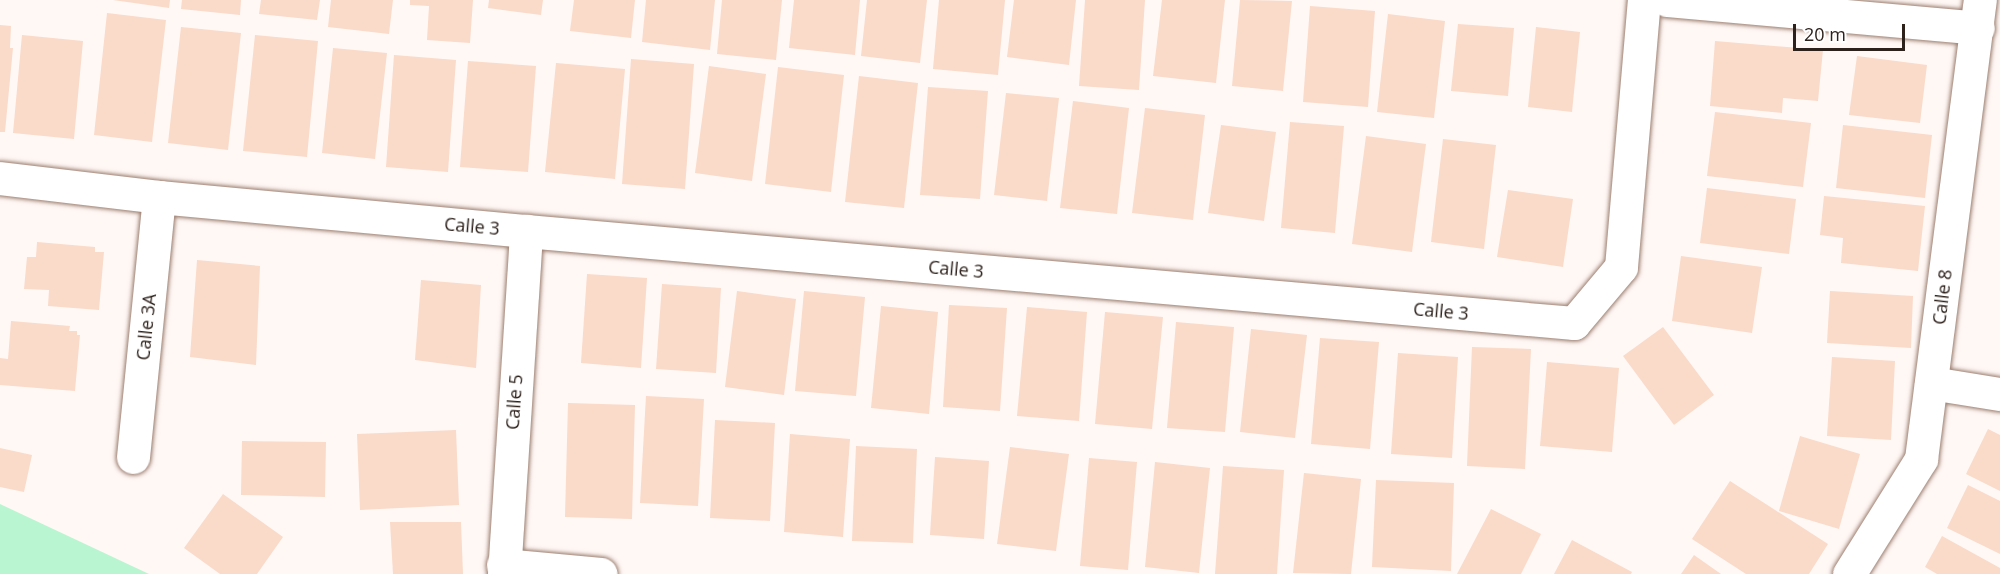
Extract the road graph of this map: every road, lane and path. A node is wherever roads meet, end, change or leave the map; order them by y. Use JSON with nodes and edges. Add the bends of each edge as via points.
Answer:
{"nodes":[{"id":1,"x":1644,"y":0,"type":"edge"},
{"id":2,"x":1667,"y":0,"type":"edge"},
{"id":3,"x":1979,"y":14,"type":"edge"},
{"id":4,"x":0,"y":178,"type":"edge"},
{"id":5,"x":159,"y":197,"type":"junction"},
{"id":6,"x":526,"y":231,"type":"junction"},
{"id":7,"x":1931,"y":383,"type":"junction"},
{"id":8,"x":2000,"y":394,"type":"edge"},
{"id":9,"x":133,"y":457,"type":"dead end"},
{"id":10,"x":503,"y":569,"type":"edge"},
{"id":11,"x":601,"y":574,"type":"edge"},
{"id":12,"x":1849,"y":574,"type":"edge"}],
"edges":[{"from":1,"to":6,"type":"street","name":"Calle 3","via":[[1621,267],[1574,323]]},
{"from":2,"to":3,"type":"street"},
{"from":3,"to":7,"type":"street","name":"Calle 8"},
{"from":4,"to":5,"type":"street","name":"Calle 3"},
{"from":5,"to":6,"type":"street","name":"Calle 3"},
{"from":5,"to":9,"type":"street","name":"Calle 3A"},
{"from":6,"to":10,"type":"street","name":"Calle 5"},
{"from":7,"to":8,"type":"street"},
{"from":7,"to":12,"type":"street","name":"Calle 8","via":[[1921,459]]},
{"from":10,"to":11,"type":"street"}]}
